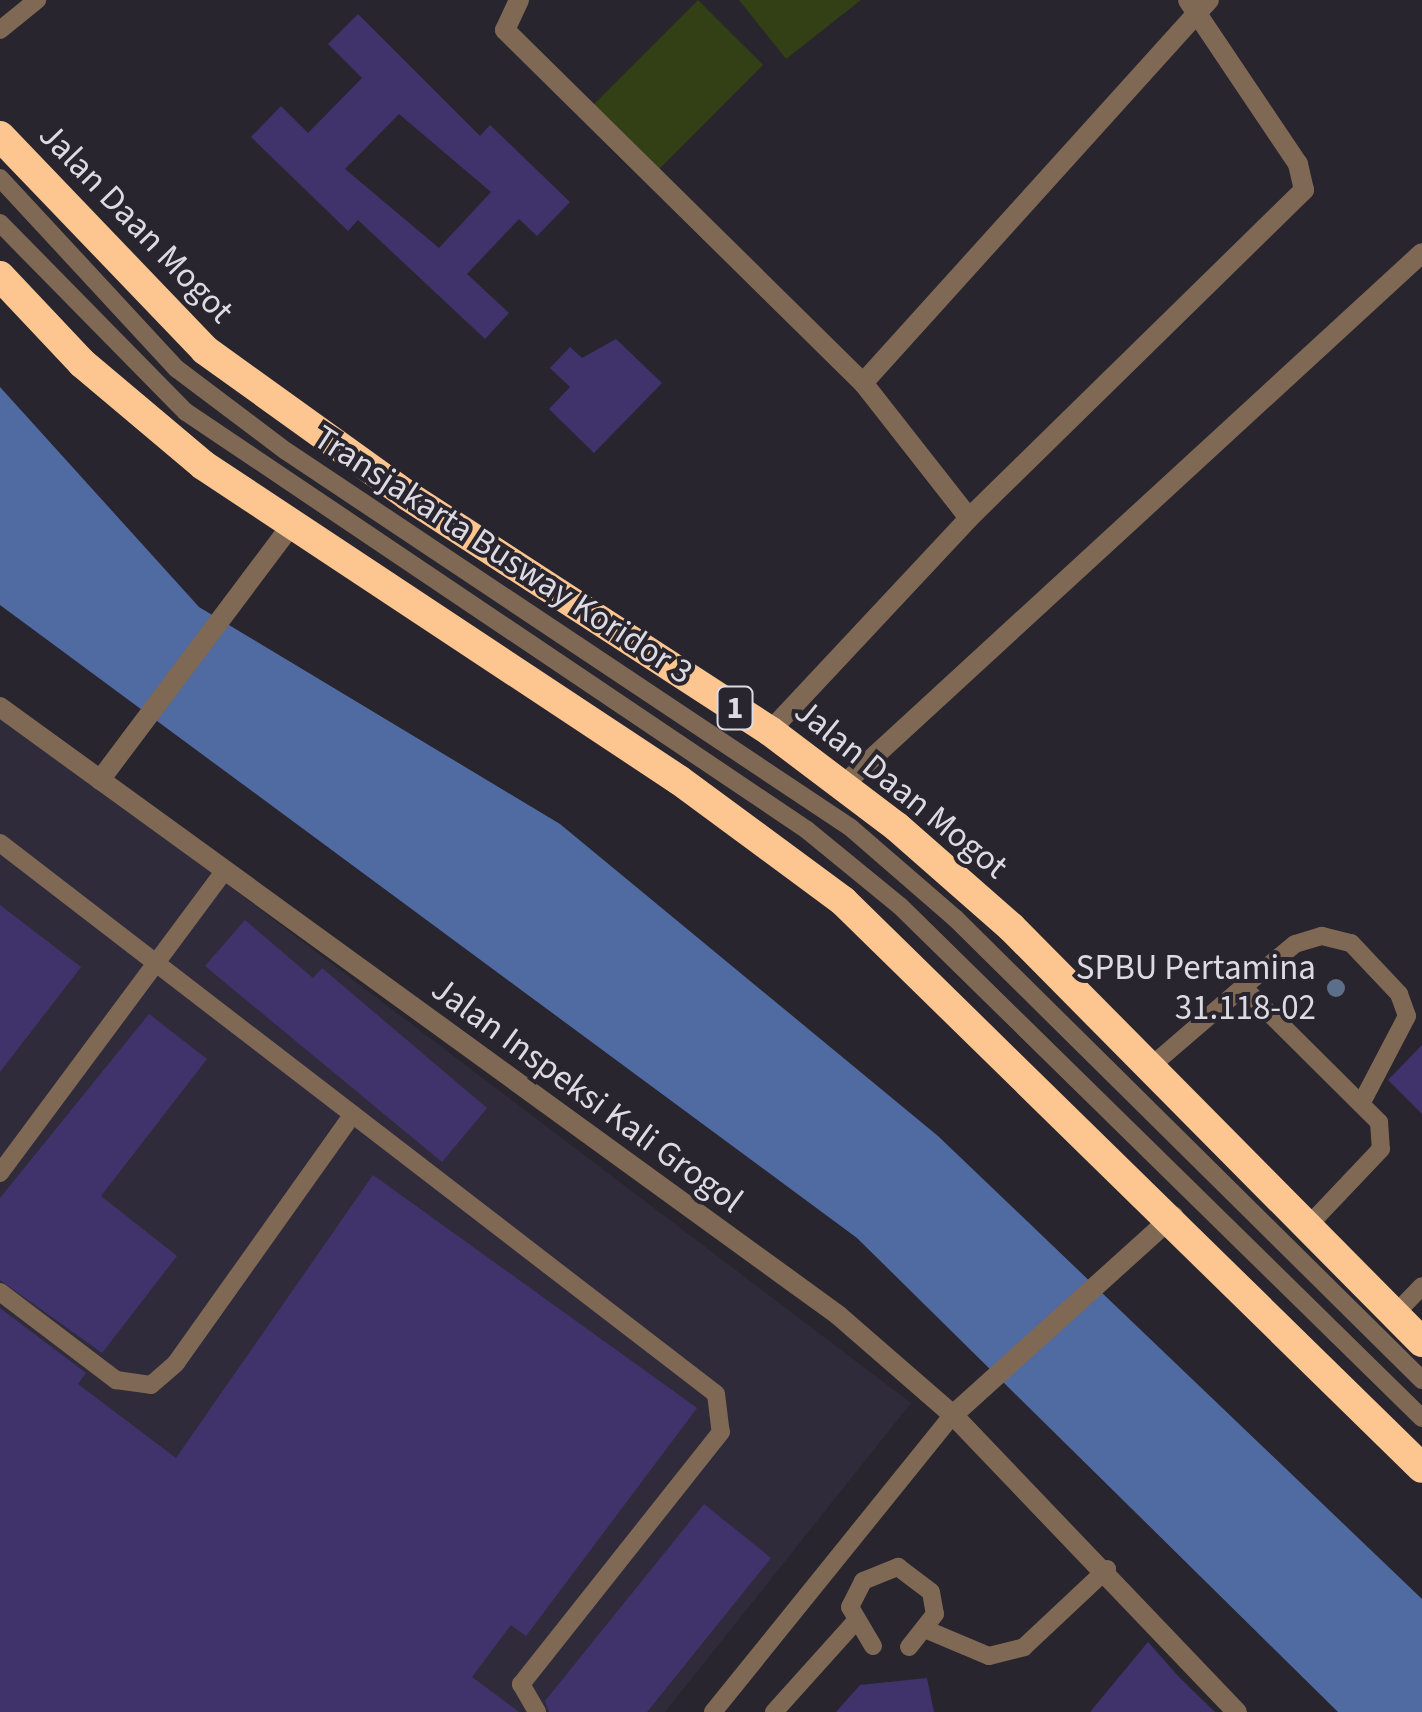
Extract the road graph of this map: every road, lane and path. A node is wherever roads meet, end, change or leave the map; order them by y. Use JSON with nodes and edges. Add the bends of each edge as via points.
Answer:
{"nodes":[{"id":1,"x":36,"y":0,"type":"edge"},
{"id":2,"x":518,"y":0,"type":"edge"},
{"id":3,"x":1198,"y":4,"type":"edge"},
{"id":4,"x":0,"y":30,"type":"edge"},
{"id":5,"x":0,"y":136,"type":"edge"},
{"id":6,"x":0,"y":178,"type":"edge"},
{"id":7,"x":0,"y":223,"type":"edge"},
{"id":8,"x":1422,"y":253,"type":"edge"},
{"id":9,"x":0,"y":276,"type":"edge"},
{"id":10,"x":862,"y":383,"type":"junction"},
{"id":11,"x":969,"y":518,"type":"junction"},
{"id":12,"x":284,"y":534,"type":"junction"},
{"id":13,"x":0,"y":707,"type":"edge"},
{"id":14,"x":770,"y":731,"type":"junction"},
{"id":15,"x":106,"y":773,"type":"junction"},
{"id":16,"x":843,"y":785,"type":"junction"},
{"id":17,"x":0,"y":843,"type":"edge"},
{"id":18,"x":222,"y":873,"type":"junction"},
{"id":19,"x":158,"y":964,"type":"junction"},
{"id":20,"x":1243,"y":987,"type":"junction"},
{"id":21,"x":1150,"y":1067,"type":"junction"},
{"id":22,"x":1361,"y":1104,"type":"junction"},
{"id":23,"x":352,"y":1114,"type":"junction"},
{"id":24,"x":0,"y":1173,"type":"edge"},
{"id":25,"x":1173,"y":1216,"type":"junction"},
{"id":26,"x":1307,"y":1227,"type":"junction"},
{"id":27,"x":1422,"y":1286,"type":"edge"},
{"id":28,"x":0,"y":1292,"type":"edge"},
{"id":29,"x":1394,"y":1315,"type":"junction"},
{"id":30,"x":1422,"y":1342,"type":"edge"},
{"id":31,"x":1422,"y":1380,"type":"edge"},
{"id":32,"x":953,"y":1415,"type":"junction"},
{"id":33,"x":1422,"y":1418,"type":"edge"},
{"id":34,"x":1422,"y":1468,"type":"edge"},
{"id":35,"x":1107,"y":1569,"type":"junction"},
{"id":36,"x":854,"y":1623,"type":"junction"},
{"id":37,"x":927,"y":1630,"type":"junction"},
{"id":38,"x":873,"y":1646,"type":"dead end"},
{"id":39,"x":909,"y":1647,"type":"dead end"},
{"id":40,"x":536,"y":1712,"type":"edge"},
{"id":41,"x":713,"y":1712,"type":"edge"},
{"id":42,"x":774,"y":1712,"type":"edge"},
{"id":43,"x":1237,"y":1712,"type":"edge"}],
"edges":[{"from":1,"to":4,"type":"lane"},
{"from":2,"to":10,"type":"street","via":[[505,30]]},
{"from":3,"to":10,"type":"street"},
{"from":3,"to":11,"type":"street","via":[[1304,174],[1304,190]]},
{"from":5,"to":14,"type":"highway","name":"Jalan Daan Mogot","number":"1","via":[[204,350],[408,496]]},
{"from":6,"to":31,"type":"lane","name":"Transjakarta Busway Koridor 3","via":[[178,368],[270,440],[851,828],[968,931]]},
{"from":7,"to":33,"type":"lane","name":"Transjakarta Busway Koridor 3","via":[[186,412],[806,830],[900,906]]},
{"from":8,"to":16,"type":"street"},
{"from":9,"to":12,"type":"highway","via":[[136,413]]},
{"from":10,"to":11,"type":"street"},
{"from":11,"to":14,"type":"street"},
{"from":12,"to":15,"type":"street"},
{"from":12,"to":25,"type":"highway","via":[[679,780],[843,901]]},
{"from":13,"to":15,"type":"street","name":"Jalan Inspeksi Kali Grogol"},
{"from":14,"to":16,"type":"highway","name":"Jalan Daan Mogot","number":"1"},
{"from":15,"to":18,"type":"street","name":"Jalan Inspeksi Kali Grogol"},
{"from":16,"to":21,"type":"highway","name":"Jalan Daan Mogot","number":"1","via":[[1011,927]]},
{"from":17,"to":19,"type":"lane"},
{"from":18,"to":19,"type":"lane"},
{"from":18,"to":32,"type":"street","name":"Jalan Inspeksi Kali Grogol","via":[[838,1316]]},
{"from":19,"to":23,"type":"lane"},
{"from":19,"to":24,"type":"lane"},
{"from":20,"to":21,"type":"lane"},
{"from":20,"to":22,"type":"lane"},
{"from":20,"to":22,"type":"lane","via":[[1295,944],[1322,936],[1350,944],[1399,994],[1407,1016]]},
{"from":21,"to":26,"type":"highway","name":"Jalan Daan Mogot","number":"1"},
{"from":22,"to":26,"type":"lane","via":[[1385,1134],[1381,1149]]},
{"from":23,"to":28,"type":"lane","via":[[176,1363],[151,1385],[116,1380]]},
{"from":23,"to":40,"type":"lane","via":[[697,1376],[725,1413],[721,1432],[525,1677],[521,1696]]},
{"from":25,"to":32,"type":"street"},
{"from":25,"to":34,"type":"highway"},
{"from":26,"to":29,"type":"highway","name":"Jalan Daan Mogot","number":"1"},
{"from":27,"to":29,"type":"lane"},
{"from":29,"to":30,"type":"highway","name":"Jalan Daan Mogot","number":"1"},
{"from":32,"to":35,"type":"street","name":"Jalan Inspeksi Kali Grogol"},
{"from":32,"to":41,"type":"lane"},
{"from":35,"to":37,"type":"lane","via":[[1024,1647],[990,1656]]},
{"from":35,"to":43,"type":"street","name":"Jalan Inspeksi Kali Grogol"},
{"from":36,"to":37,"type":"lane","via":[[850,1607],[863,1581],[898,1567],[931,1592]]},
{"from":36,"to":38,"type":"lane"},
{"from":36,"to":42,"type":"lane"},
{"from":37,"to":39,"type":"lane"}]}
